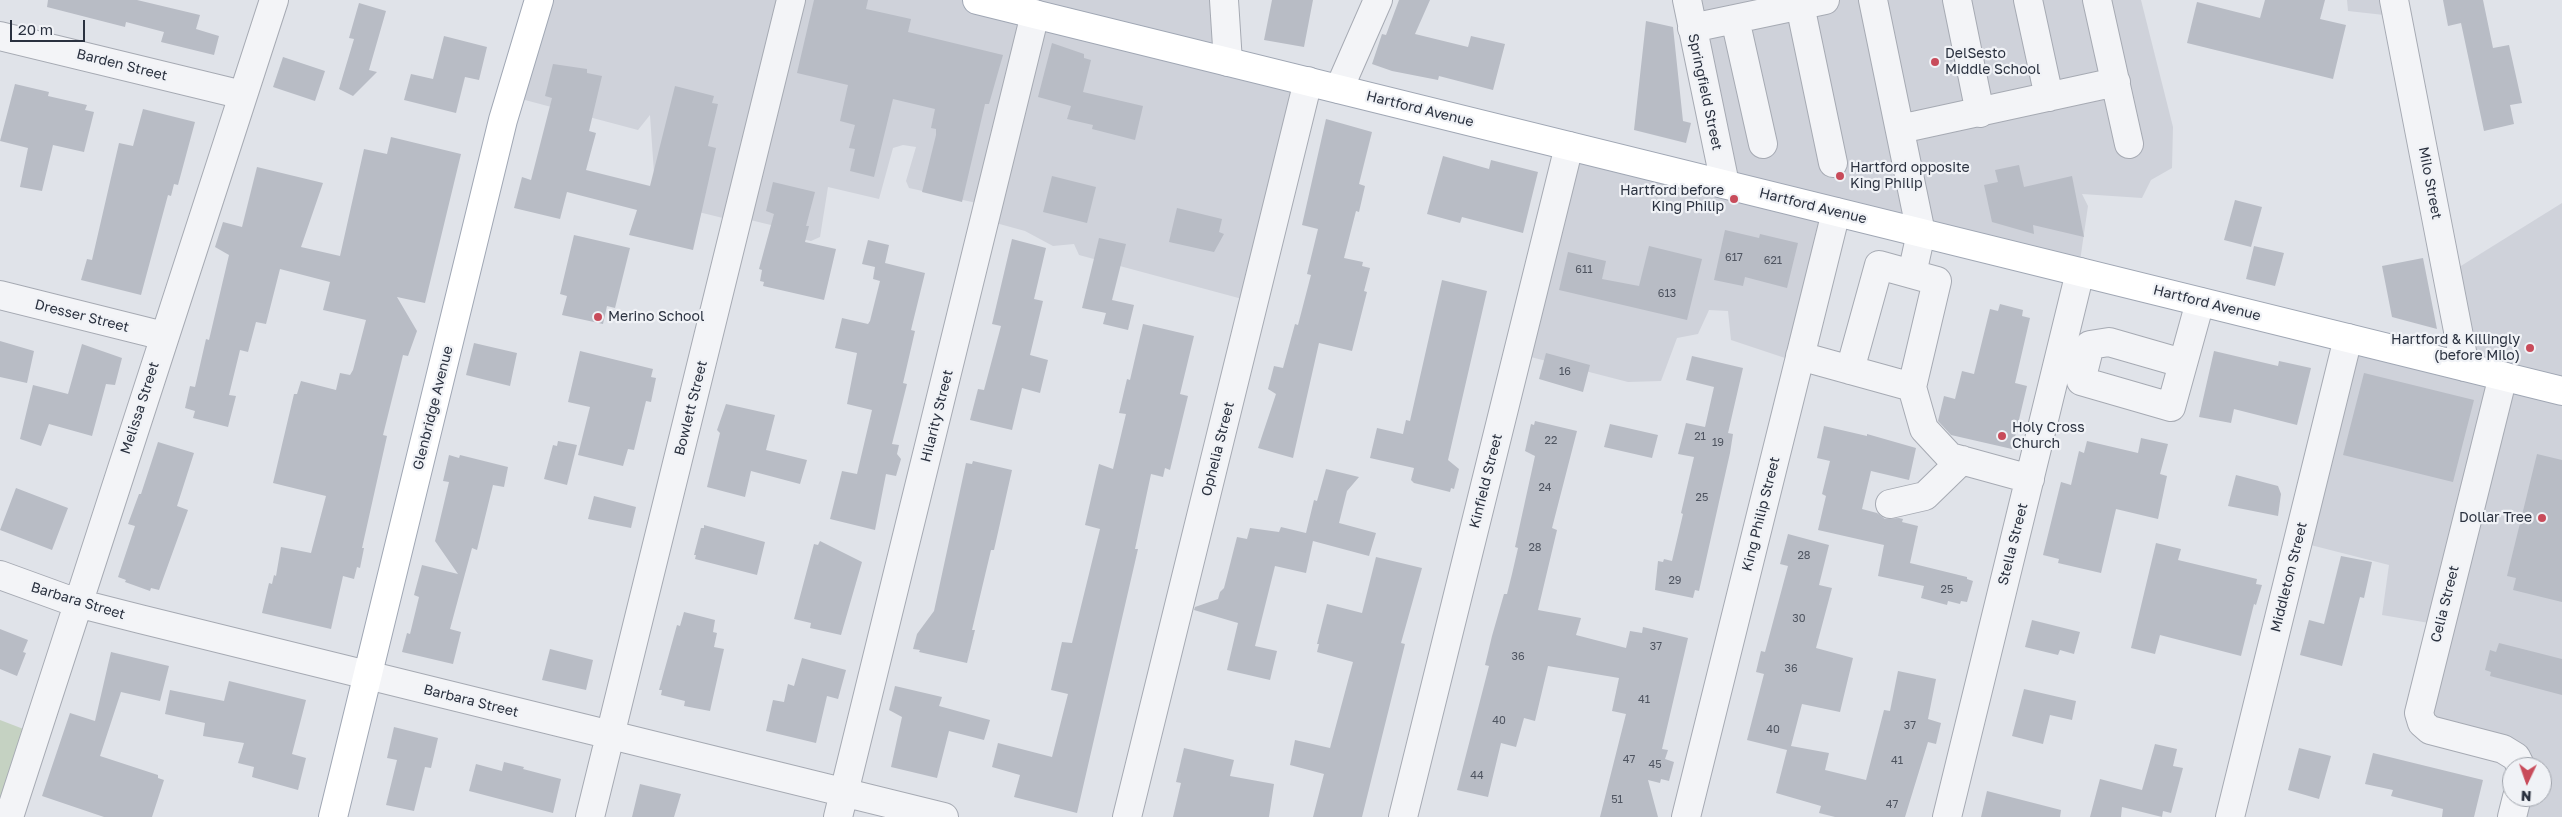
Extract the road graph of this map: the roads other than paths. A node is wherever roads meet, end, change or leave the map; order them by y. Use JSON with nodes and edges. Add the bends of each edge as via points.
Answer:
{"nodes":[{"id":1,"x":274,"y":0,"type":"edge"},
{"id":2,"x":540,"y":0,"type":"edge"},
{"id":3,"x":791,"y":0,"type":"edge"},
{"id":4,"x":977,"y":0,"type":"edge"},
{"id":5,"x":1224,"y":0,"type":"edge"},
{"id":6,"x":1378,"y":0,"type":"edge"},
{"id":7,"x":1687,"y":0,"type":"edge"},
{"id":8,"x":1873,"y":0,"type":"edge"},
{"id":9,"x":1957,"y":0,"type":"edge"},
{"id":10,"x":2028,"y":0,"type":"edge"},
{"id":11,"x":2097,"y":0,"type":"edge"},
{"id":12,"x":2394,"y":0,"type":"edge"},
{"id":13,"x":1813,"y":3,"type":"edge"},
{"id":14,"x":1035,"y":14,"type":"junction"},
{"id":15,"x":1734,"y":19,"type":"junction"},
{"id":16,"x":1692,"y":28,"type":"junction"},
{"id":17,"x":0,"y":36,"type":"edge"},
{"id":18,"x":1228,"y":62,"type":"junction"},
{"id":19,"x":1308,"y":82,"type":"junction"},
{"id":20,"x":2116,"y":82,"type":"junction"},
{"id":21,"x":1339,"y":89,"type":"junction"},
{"id":22,"x":243,"y":95,"type":"junction"},
{"id":23,"x":2049,"y":97,"type":"junction"},
{"id":24,"x":1980,"y":112,"type":"junction"},
{"id":25,"x":1900,"y":129,"type":"junction"},
{"id":26,"x":1763,"y":144,"type":"dead end"},
{"id":27,"x":2129,"y":144,"type":"dead end"},
{"id":28,"x":1568,"y":146,"type":"junction"},
{"id":29,"x":1833,"y":163,"type":"dead end"},
{"id":30,"x":1725,"y":184,"type":"junction"},
{"id":31,"x":1836,"y":212,"type":"junction"},
{"id":32,"x":1921,"y":233,"type":"junction"},
{"id":33,"x":2080,"y":272,"type":"junction"},
{"id":34,"x":1912,"y":274,"type":"junction"},
{"id":35,"x":0,"y":295,"type":"edge"},
{"id":36,"x":2200,"y":302,"type":"junction"},
{"id":37,"x":164,"y":336,"type":"junction"},
{"id":38,"x":2064,"y":338,"type":"junction"},
{"id":39,"x":2348,"y":338,"type":"junction"},
{"id":40,"x":2090,"y":345,"type":"junction"},
{"id":41,"x":1800,"y":356,"type":"junction"},
{"id":42,"x":2182,"y":362,"type":"junction"},
{"id":43,"x":2465,"y":367,"type":"junction"},
{"id":44,"x":1850,"y":370,"type":"junction"},
{"id":45,"x":2503,"y":376,"type":"junction"},
{"id":46,"x":1912,"y":387,"type":"junction"},
{"id":47,"x":2562,"y":391,"type":"edge"},
{"id":48,"x":1962,"y":460,"type":"junction"},
{"id":49,"x":2030,"y":479,"type":"junction"},
{"id":50,"x":1890,"y":504,"type":"dead end"},
{"id":51,"x":0,"y":576,"type":"edge"},
{"id":52,"x":76,"y":603,"type":"junction"},
{"id":53,"x":367,"y":675,"type":"junction"},
{"id":54,"x":611,"y":735,"type":"junction"},
{"id":55,"x":2516,"y":757,"type":"edge"},
{"id":56,"x":841,"y":805,"type":"edge"},
{"id":57,"x":9,"y":817,"type":"edge"},
{"id":58,"x":333,"y":817,"type":"edge"},
{"id":59,"x":590,"y":817,"type":"edge"},
{"id":60,"x":944,"y":817,"type":"edge"},
{"id":61,"x":1127,"y":817,"type":"edge"},
{"id":62,"x":1403,"y":817,"type":"edge"},
{"id":63,"x":1686,"y":817,"type":"edge"},
{"id":64,"x":1946,"y":817,"type":"edge"},
{"id":65,"x":2230,"y":817,"type":"edge"}],
"edges":[{"from":1,"to":22,"type":"street","name":"Melissa Street"},
{"from":2,"to":53,"type":"main road","name":"Glenbridge Avenue","via":[[502,120]]},
{"from":3,"to":54,"type":"street","name":"Bowlett Street"},
{"from":4,"to":14,"type":"main road","name":"Hartford Avenue"},
{"from":5,"to":18,"type":"street"},
{"from":6,"to":21,"type":"street"},
{"from":7,"to":16,"type":"street","name":"Springfield Street"},
{"from":8,"to":25,"type":"street"},
{"from":9,"to":24,"type":"street"},
{"from":10,"to":23,"type":"street"},
{"from":11,"to":20,"type":"street"},
{"from":12,"to":43,"type":"street","name":"Milo Street"},
{"from":13,"to":15,"type":"street"},
{"from":13,"to":29,"type":"street"},
{"from":14,"to":18,"type":"main road","name":"Hartford Avenue"},
{"from":14,"to":56,"type":"street","name":"Hilarity Street"},
{"from":15,"to":16,"type":"street"},
{"from":15,"to":26,"type":"street"},
{"from":16,"to":30,"type":"street","name":"Springfield Street"},
{"from":17,"to":22,"type":"street","name":"Barden Street"},
{"from":18,"to":19,"type":"main road","name":"Hartford Avenue"},
{"from":19,"to":21,"type":"main road","name":"Hartford Avenue"},
{"from":19,"to":61,"type":"street","name":"Ophelia Street"},
{"from":20,"to":23,"type":"street"},
{"from":20,"to":27,"type":"street"},
{"from":21,"to":28,"type":"main road","name":"Hartford Avenue"},
{"from":22,"to":37,"type":"street","name":"Melissa Street"},
{"from":23,"to":24,"type":"street"},
{"from":24,"to":25,"type":"street"},
{"from":25,"to":32,"type":"street"},
{"from":28,"to":30,"type":"main road","name":"Hartford Avenue"},
{"from":28,"to":62,"type":"street","name":"Kinfield Street"},
{"from":30,"to":31,"type":"main road","name":"Hartford Avenue"},
{"from":31,"to":32,"type":"main road","name":"Hartford Avenue"},
{"from":31,"to":41,"type":"street","name":"King Philip Street"},
{"from":32,"to":33,"type":"main road","name":"Hartford Avenue"},
{"from":32,"to":34,"type":"street"},
{"from":33,"to":36,"type":"main road","name":"Hartford Avenue"},
{"from":33,"to":38,"type":"street","name":"Stella Street"},
{"from":34,"to":44,"type":"street","via":[[1879,265]]},
{"from":34,"to":46,"type":"street","via":[[1937,281]]},
{"from":35,"to":37,"type":"street","name":"Dresser Street"},
{"from":36,"to":39,"type":"main road","name":"Hartford Avenue"},
{"from":36,"to":42,"type":"street"},
{"from":37,"to":52,"type":"street","name":"Melissa Street"},
{"from":38,"to":40,"type":"street"},
{"from":38,"to":49,"type":"street","name":"Stella Street"},
{"from":39,"to":43,"type":"main road","name":"Hartford Avenue"},
{"from":39,"to":65,"type":"street","name":"Middleton Street"},
{"from":40,"to":42,"type":"street","via":[[2109,342]]},
{"from":40,"to":42,"type":"street","via":[[2081,382],[2170,407]]},
{"from":41,"to":44,"type":"street"},
{"from":41,"to":63,"type":"street","name":"King Philip Street"},
{"from":43,"to":45,"type":"main road","name":"Hartford Avenue"},
{"from":44,"to":46,"type":"street"},
{"from":45,"to":47,"type":"main road","name":"Hartford Avenue"},
{"from":45,"to":55,"type":"street","name":"Celia Street","via":[[2419,713],[2422,723],[2430,730],[2503,749]]},
{"from":46,"to":48,"type":"street","via":[[1924,429],[1950,457]]},
{"from":48,"to":49,"type":"street"},
{"from":48,"to":50,"type":"street","via":[[1925,496]]},
{"from":49,"to":64,"type":"street","name":"Stella Street"},
{"from":51,"to":52,"type":"street","name":"Barbara Street"},
{"from":52,"to":53,"type":"street","name":"Barbara Street"},
{"from":52,"to":57,"type":"street","name":"Melissa Street"},
{"from":53,"to":54,"type":"street","name":"Barbara Street"},
{"from":53,"to":58,"type":"main road","name":"Glenbridge Avenue"},
{"from":54,"to":56,"type":"street","name":"Barbara Street"},
{"from":54,"to":59,"type":"street","name":"Bowlett Street"},
{"from":56,"to":60,"type":"street","name":"Barbara Street"}]}
